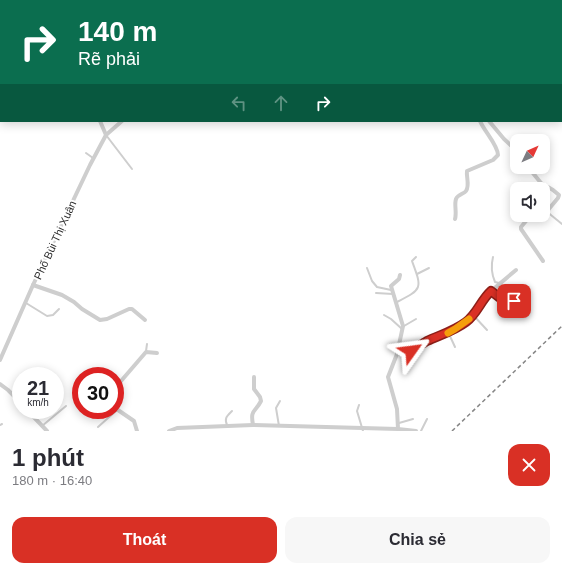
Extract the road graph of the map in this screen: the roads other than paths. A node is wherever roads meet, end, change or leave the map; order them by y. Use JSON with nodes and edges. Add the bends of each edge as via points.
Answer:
{"nodes":[{"id":1,"x":100,"y":122,"type":"edge"},
{"id":2,"x":121,"y":122,"type":"edge"},
{"id":3,"x":480,"y":122,"type":"edge"},
{"id":4,"x":491,"y":122,"type":"edge"},
{"id":5,"x":106,"y":135,"type":"junction"},
{"id":6,"x":510,"y":145,"type":"edge"},
{"id":7,"x":86,"y":153,"type":"dead end"},
{"id":8,"x":94,"y":159,"type":"junction"},
{"id":9,"x":132,"y":169,"type":"dead end"},
{"id":10,"x":534,"y":174,"type":"edge"},
{"id":11,"x":540,"y":182,"type":"edge"},
{"id":12,"x":550,"y":188,"type":"edge"},
{"id":13,"x":550,"y":206,"type":"edge"},
{"id":14,"x":550,"y":215,"type":"edge"},
{"id":15,"x":455,"y":219,"type":"dead end"},
{"id":16,"x":525,"y":222,"type":"edge"},
{"id":17,"x":562,"y":224,"type":"edge"},
{"id":18,"x":416,"y":256,"type":"dead end"},
{"id":19,"x":493,"y":258,"type":"dead end"},
{"id":20,"x":543,"y":261,"type":"dead end"},
{"id":21,"x":367,"y":268,"type":"dead end"},
{"id":22,"x":429,"y":268,"type":"dead end"},
{"id":23,"x":516,"y":270,"type":"dead end"},
{"id":24,"x":417,"y":274,"type":"junction"},
{"id":25,"x":400,"y":275,"type":"dead end"},
{"id":26,"x":500,"y":283,"type":"junction"},
{"id":27,"x":33,"y":285,"type":"junction"},
{"id":28,"x":491,"y":291,"type":"junction"},
{"id":29,"x":393,"y":292,"type":"junction"},
{"id":30,"x":376,"y":293,"type":"dead end"},
{"id":31,"x":514,"y":301,"type":"dead end"},
{"id":32,"x":26,"y":303,"type":"junction"},
{"id":33,"x":396,"y":303,"type":"junction"},
{"id":34,"x":59,"y":309,"type":"dead end"},
{"id":35,"x":384,"y":315,"type":"dead end"},
{"id":36,"x":473,"y":315,"type":"junction"},
{"id":37,"x":416,"y":319,"type":"dead end"},
{"id":38,"x":144,"y":320,"type":"dead end"},
{"id":39,"x":403,"y":328,"type":"junction"},
{"id":40,"x":487,"y":330,"type":"dead end"},
{"id":41,"x":448,"y":332,"type":"junction"},
{"id":42,"x":148,"y":344,"type":"dead end"},
{"id":43,"x":455,"y":347,"type":"dead end"},
{"id":44,"x":146,"y":352,"type":"junction"},
{"id":45,"x":156,"y":353,"type":"dead end"},
{"id":46,"x":397,"y":354,"type":"junction"},
{"id":47,"x":0,"y":360,"type":"edge"},
{"id":48,"x":254,"y":377,"type":"dead end"},
{"id":49,"x":124,"y":378,"type":"edge"},
{"id":50,"x":0,"y":384,"type":"edge"},
{"id":51,"x":12,"y":394,"type":"edge"},
{"id":52,"x":280,"y":401,"type":"dead end"},
{"id":53,"x":359,"y":405,"type":"dead end"},
{"id":54,"x":66,"y":406,"type":"dead end"},
{"id":55,"x":232,"y":411,"type":"dead end"},
{"id":56,"x":124,"y":414,"type":"edge"},
{"id":57,"x":35,"y":419,"type":"edge"},
{"id":58,"x":106,"y":419,"type":"edge"},
{"id":59,"x":413,"y":419,"type":"dead end"},
{"id":60,"x":427,"y":419,"type":"dead end"},
{"id":61,"x":397,"y":423,"type":"junction"},
{"id":62,"x":253,"y":425,"type":"junction"},
{"id":63,"x":42,"y":426,"type":"junction"},
{"id":64,"x":227,"y":426,"type":"junction"},
{"id":65,"x":279,"y":426,"type":"junction"},
{"id":66,"x":98,"y":427,"type":"dead end"},
{"id":67,"x":398,"y":429,"type":"junction"},
{"id":68,"x":181,"y":430,"type":"edge"},
{"id":69,"x":363,"y":430,"type":"edge"},
{"id":70,"x":47,"y":431,"type":"edge"},
{"id":71,"x":137,"y":431,"type":"edge"},
{"id":72,"x":169,"y":431,"type":"edge"},
{"id":73,"x":416,"y":431,"type":"edge"},
{"id":74,"x":421,"y":431,"type":"edge"}],
"edges":[{"from":1,"to":5,"type":"street"},
{"from":2,"to":5,"type":"street"},
{"from":3,"to":15,"type":"street","via":[[498,155],[467,171],[468,186],[456,199]]},
{"from":4,"to":6,"type":"street"},
{"from":5,"to":8,"type":"street","name":"Phố Bùi Thị Xuân"},
{"from":5,"to":9,"type":"lane"},
{"from":7,"to":8,"type":"lane"},
{"from":8,"to":27,"type":"street","name":"Phố Bùi Thị Xuân"},
{"from":10,"to":11,"type":"street"},
{"from":12,"to":13,"type":"street","via":[[558,195]]},
{"from":14,"to":17,"type":"lane"},
{"from":16,"to":20,"type":"street","via":[[521,229]]},
{"from":18,"to":24,"type":"lane","via":[[412,261]]},
{"from":19,"to":26,"type":"lane","via":[[494,280]]},
{"from":21,"to":29,"type":"lane","via":[[377,287]]},
{"from":22,"to":24,"type":"lane"},
{"from":23,"to":26,"type":"street"},
{"from":24,"to":33,"type":"lane","via":[[420,283],[418,289]]},
{"from":25,"to":29,"type":"street","via":[[392,285]]},
{"from":26,"to":28,"type":"street"},
{"from":27,"to":32,"type":"street","name":"Phố Bùi Thị Xuân"},
{"from":27,"to":38,"type":"street","via":[[62,295],[100,320],[129,309]]},
{"from":28,"to":31,"type":"lane","via":[[504,301]]},
{"from":28,"to":36,"type":"street","via":[[481,300]]},
{"from":29,"to":30,"type":"lane"},
{"from":29,"to":33,"type":"street"},
{"from":32,"to":34,"type":"lane","via":[[47,316],[53,315]]},
{"from":32,"to":47,"type":"street","name":"Phố Bùi Thị Xuân"},
{"from":33,"to":39,"type":"street"},
{"from":35,"to":39,"type":"lane"},
{"from":36,"to":40,"type":"lane"},
{"from":36,"to":41,"type":"street"},
{"from":37,"to":39,"type":"lane"},
{"from":39,"to":46,"type":"street"},
{"from":41,"to":43,"type":"lane"},
{"from":41,"to":46,"type":"street","via":[[408,353]]},
{"from":42,"to":44,"type":"lane"},
{"from":44,"to":45,"type":"street"},
{"from":44,"to":49,"type":"street"},
{"from":46,"to":61,"type":"street","via":[[388,377],[397,409]]},
{"from":48,"to":62,"type":"street","via":[[254,389],[261,400],[251,416]]},
{"from":50,"to":51,"type":"street"},
{"from":52,"to":65,"type":"lane","via":[[276,408]]},
{"from":53,"to":69,"type":"lane","via":[[357,411]]},
{"from":54,"to":63,"type":"lane"},
{"from":55,"to":64,"type":"lane","via":[[225,420]]},
{"from":56,"to":71,"type":"street","via":[[134,421]]},
{"from":57,"to":63,"type":"street"},
{"from":58,"to":66,"type":"lane"},
{"from":59,"to":61,"type":"lane"},
{"from":60,"to":74,"type":"lane"},
{"from":61,"to":67,"type":"street"},
{"from":62,"to":64,"type":"street"},
{"from":62,"to":65,"type":"street"},
{"from":63,"to":70,"type":"street"},
{"from":64,"to":68,"type":"street"},
{"from":65,"to":69,"type":"street"},
{"from":67,"to":69,"type":"street"},
{"from":67,"to":73,"type":"street"},
{"from":68,"to":72,"type":"street"}]}
